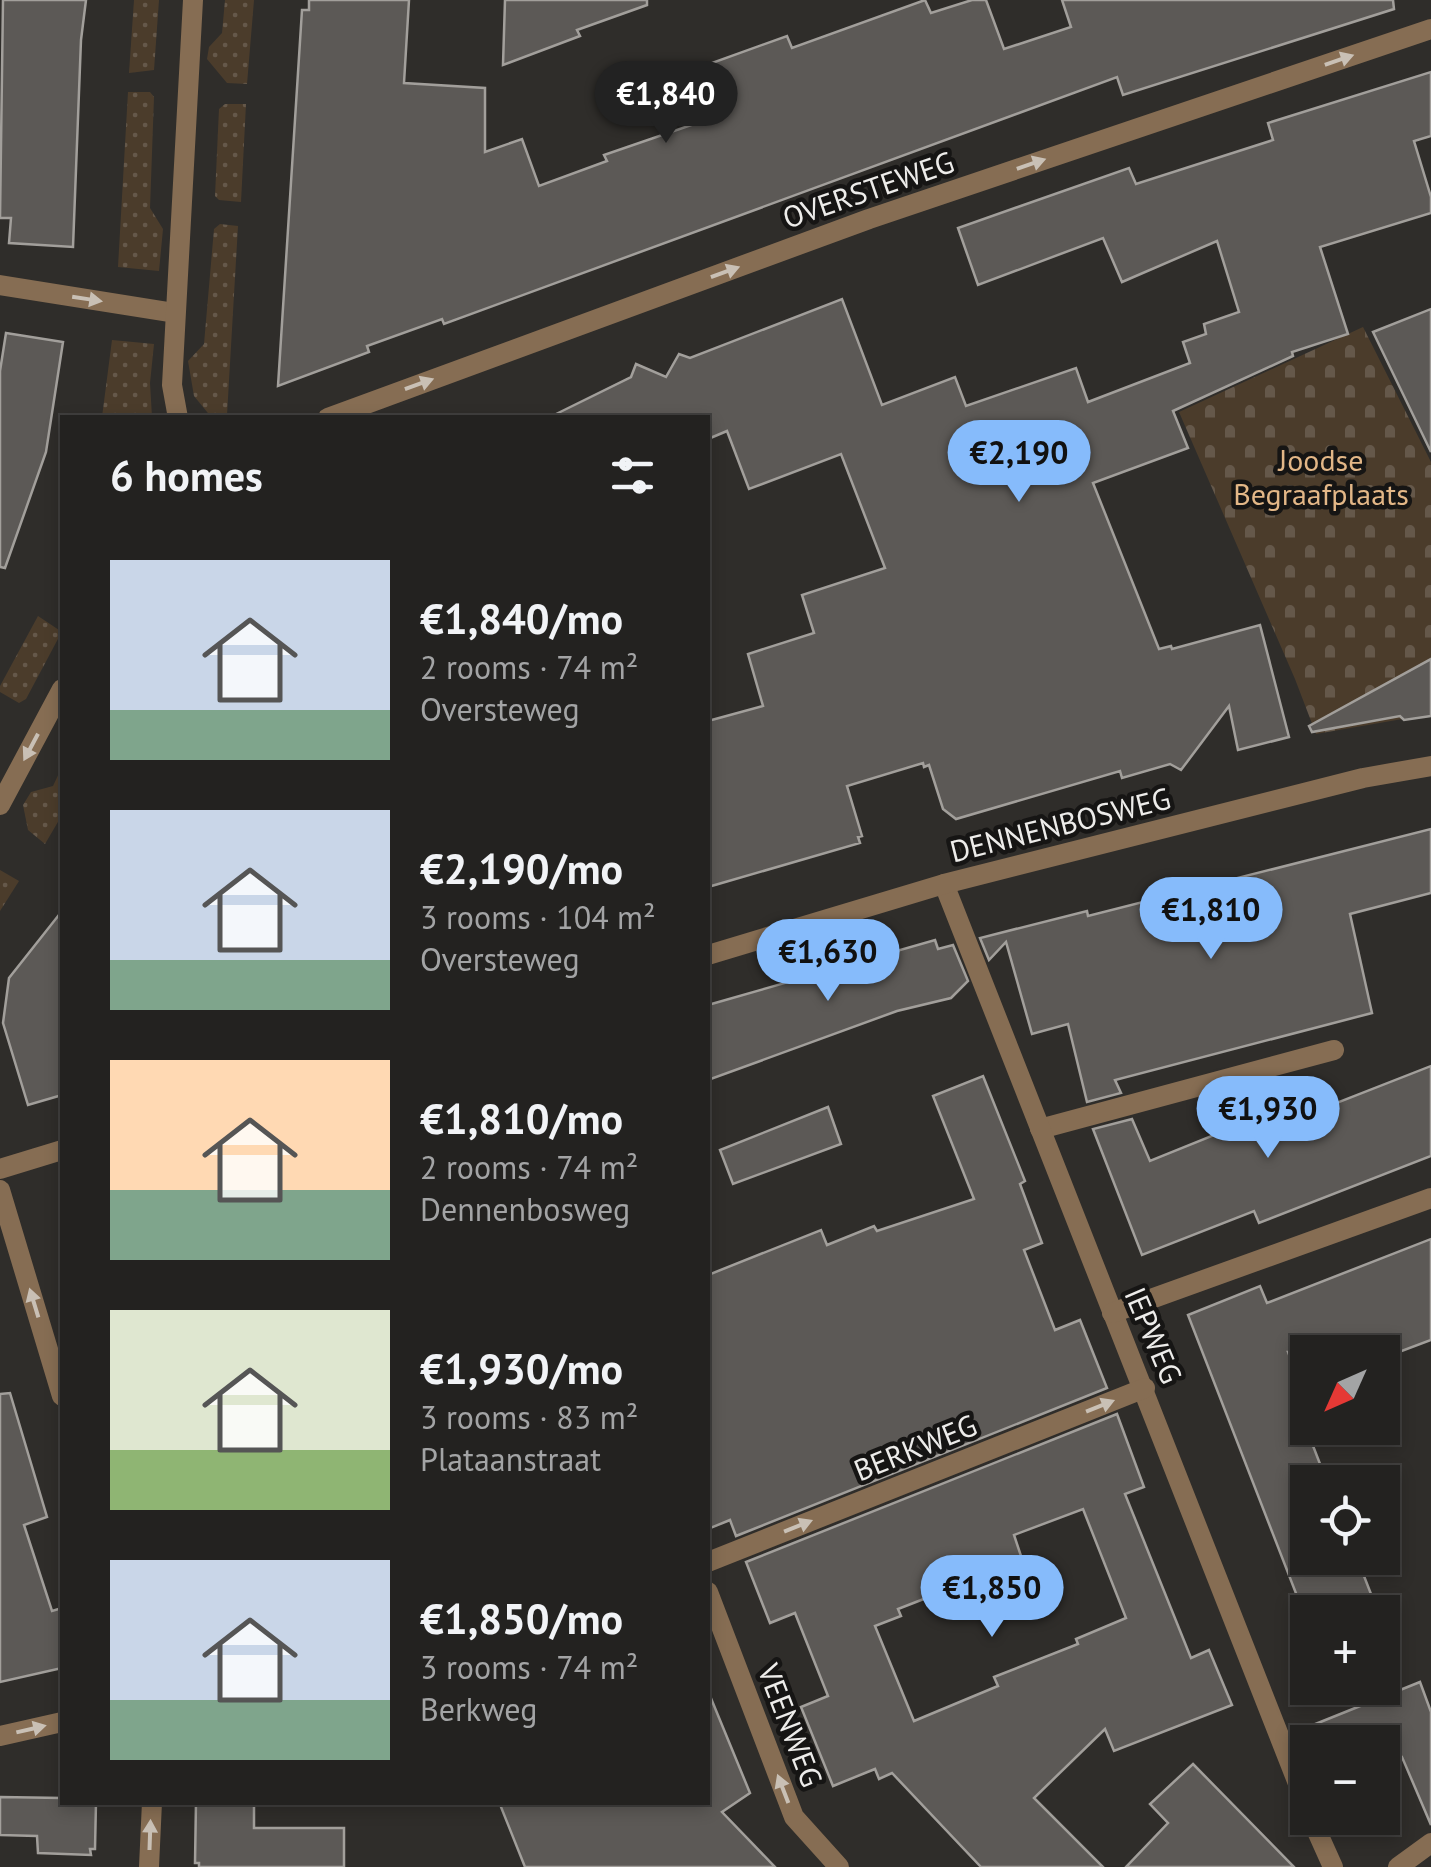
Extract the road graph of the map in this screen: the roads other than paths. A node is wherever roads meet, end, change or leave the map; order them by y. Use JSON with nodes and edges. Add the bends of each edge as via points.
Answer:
{"nodes":[{"id":1,"x":193,"y":0,"type":"edge"},
{"id":2,"x":1431,"y":29,"type":"edge"},
{"id":3,"x":0,"y":286,"type":"edge"},
{"id":4,"x":174,"y":313,"type":"junction"},
{"id":5,"x":177,"y":415,"type":"edge"},
{"id":6,"x":336,"y":415,"type":"edge"},
{"id":7,"x":60,"y":694,"type":"edge"},
{"id":8,"x":1431,"y":766,"type":"edge"},
{"id":9,"x":0,"y":805,"type":"edge"},
{"id":10,"x":944,"y":884,"type":"junction"},
{"id":11,"x":710,"y":954,"type":"edge"},
{"id":12,"x":1334,"y":1050,"type":"dead end"},
{"id":13,"x":1040,"y":1129,"type":"junction"},
{"id":14,"x":60,"y":1151,"type":"edge"},
{"id":15,"x":0,"y":1169,"type":"edge"},
{"id":16,"x":0,"y":1190,"type":"edge"},
{"id":17,"x":1431,"y":1198,"type":"edge"},
{"id":18,"x":1112,"y":1313,"type":"junction"},
{"id":19,"x":1145,"y":1388,"type":"junction"},
{"id":20,"x":60,"y":1389,"type":"edge"},
{"id":21,"x":710,"y":1561,"type":"edge"},
{"id":22,"x":710,"y":1597,"type":"edge"},
{"id":23,"x":60,"y":1722,"type":"edge"},
{"id":24,"x":0,"y":1736,"type":"edge"},
{"id":25,"x":1290,"y":1763,"type":"edge"},
{"id":26,"x":152,"y":1805,"type":"edge"},
{"id":27,"x":1319,"y":1835,"type":"edge"},
{"id":28,"x":1431,"y":1842,"type":"edge"},
{"id":29,"x":149,"y":1867,"type":"edge"},
{"id":30,"x":839,"y":1867,"type":"edge"},
{"id":31,"x":1334,"y":1867,"type":"edge"},
{"id":32,"x":1398,"y":1867,"type":"edge"}],
"edges":[{"from":1,"to":4,"type":"street"},
{"from":6,"to":2,"type":"street","name":"OVERSTEWEG","one_way":true,"via":[[869,219]]},
{"from":3,"to":4,"type":"street","one_way":true},
{"from":4,"to":5,"type":"street"},
{"from":7,"to":9,"type":"street","one_way":true},
{"from":8,"to":10,"type":"street","name":"DENNENBOSWEG"},
{"from":10,"to":11,"type":"street","name":"DENNENBOSWEG"},
{"from":10,"to":13,"type":"street","name":"IEPWEG"},
{"from":12,"to":13,"type":"street"},
{"from":13,"to":18,"type":"street","name":"IEPWEG"},
{"from":14,"to":15,"type":"street"},
{"from":20,"to":16,"type":"street","one_way":true},
{"from":17,"to":18,"type":"street"},
{"from":18,"to":19,"type":"street","name":"IEPWEG"},
{"from":21,"to":19,"type":"street","name":"BERKWEG","one_way":true},
{"from":19,"to":25,"type":"street","name":"IEPWEG"},
{"from":30,"to":22,"type":"street","name":"VEENWEG","one_way":true,"via":[[794,1817]]},
{"from":24,"to":23,"type":"street","one_way":true},
{"from":29,"to":26,"type":"street","one_way":true},
{"from":27,"to":31,"type":"street"},
{"from":28,"to":32,"type":"street"}]}
